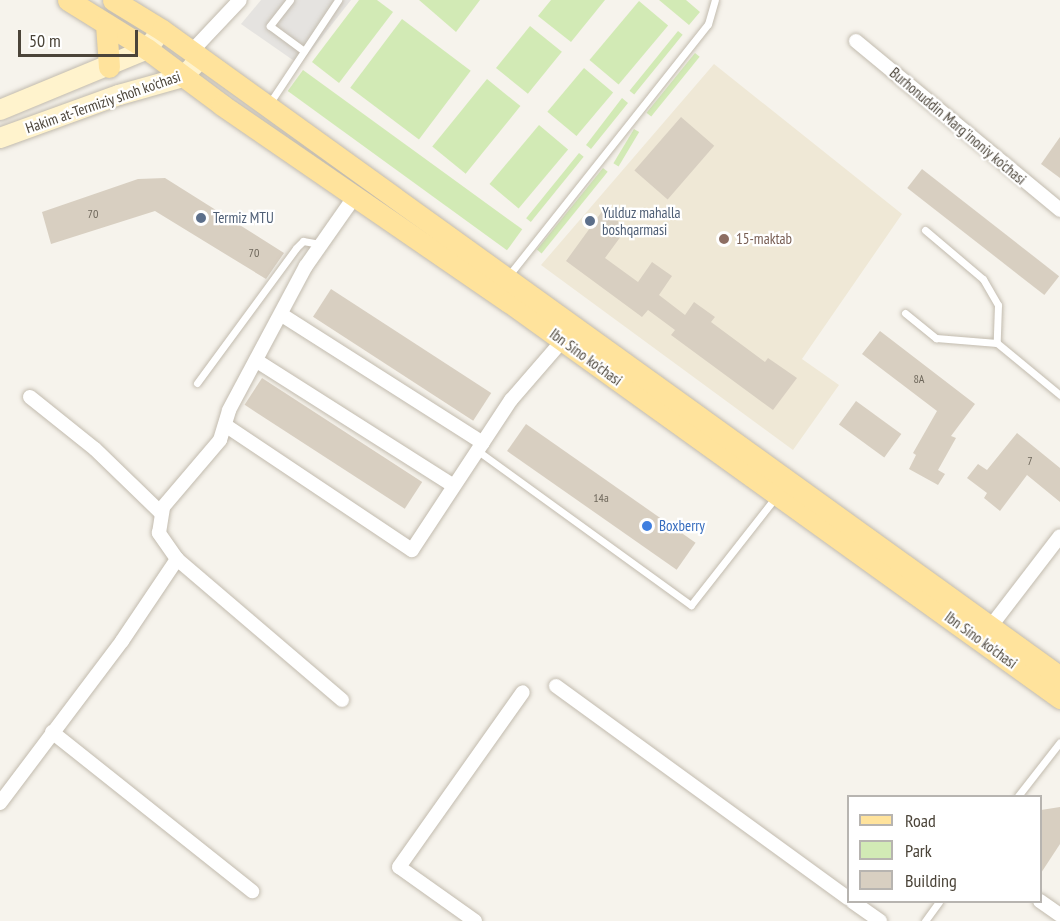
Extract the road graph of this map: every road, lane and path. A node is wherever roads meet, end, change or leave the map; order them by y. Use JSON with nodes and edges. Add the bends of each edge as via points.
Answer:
{"nodes":[{"id":1,"x":68,"y":0,"type":"edge"},
{"id":2,"x":113,"y":0,"type":"edge"},
{"id":3,"x":240,"y":0,"type":"edge"},
{"id":4,"x":290,"y":0,"type":"edge"},
{"id":5,"x":338,"y":0,"type":"edge"},
{"id":6,"x":715,"y":0,"type":"edge"},
{"id":7,"x":106,"y":24,"type":"junction"},
{"id":8,"x":162,"y":30,"type":"junction"},
{"id":9,"x":856,"y":41,"type":"dead end"},
{"id":10,"x":147,"y":49,"type":"junction"},
{"id":11,"x":304,"y":51,"type":"junction"},
{"id":12,"x":196,"y":56,"type":"junction"},
{"id":13,"x":109,"y":67,"type":"junction"},
{"id":14,"x":183,"y":77,"type":"junction"},
{"id":15,"x":267,"y":106,"type":"junction"},
{"id":16,"x":0,"y":110,"type":"edge"},
{"id":17,"x":0,"y":138,"type":"edge"},
{"id":18,"x":355,"y":196,"type":"junction"},
{"id":19,"x":1060,"y":210,"type":"edge"},
{"id":20,"x":925,"y":230,"type":"dead end"},
{"id":21,"x":320,"y":244,"type":"junction"},
{"id":22,"x":505,"y":280,"type":"junction"},
{"id":23,"x":905,"y":313,"type":"dead end"},
{"id":24,"x":282,"y":315,"type":"junction"},
{"id":25,"x":563,"y":340,"type":"junction"},
{"id":26,"x":997,"y":343,"type":"junction"},
{"id":27,"x":257,"y":361,"type":"junction"},
{"id":28,"x":196,"y":383,"type":"dead end"},
{"id":29,"x":1060,"y":395,"type":"edge"},
{"id":30,"x":30,"y":397,"type":"dead end"},
{"id":31,"x":225,"y":425,"type":"junction"},
{"id":32,"x":480,"y":447,"type":"junction"},
{"id":33,"x":454,"y":486,"type":"junction"},
{"id":34,"x":778,"y":494,"type":"junction"},
{"id":35,"x":160,"y":512,"type":"junction"},
{"id":36,"x":1060,"y":536,"type":"edge"},
{"id":37,"x":177,"y":559,"type":"junction"},
{"id":38,"x":991,"y":626,"type":"junction"},
{"id":39,"x":1060,"y":677,"type":"edge"},
{"id":40,"x":556,"y":686,"type":"dead end"},
{"id":41,"x":523,"y":692,"type":"dead end"},
{"id":42,"x":1060,"y":698,"type":"edge"},
{"id":43,"x":342,"y":700,"type":"dead end"},
{"id":44,"x":52,"y":732,"type":"junction"},
{"id":45,"x":1060,"y":742,"type":"edge"},
{"id":46,"x":1019,"y":795,"type":"edge"},
{"id":47,"x":0,"y":803,"type":"edge"},
{"id":48,"x":252,"y":891,"type":"dead end"},
{"id":49,"x":847,"y":897,"type":"edge"},
{"id":50,"x":1042,"y":902,"type":"edge"},
{"id":51,"x":855,"y":903,"type":"edge"},
{"id":52,"x":938,"y":903,"type":"edge"},
{"id":53,"x":1060,"y":915,"type":"edge"},
{"id":54,"x":475,"y":921,"type":"edge"},
{"id":55,"x":880,"y":921,"type":"edge"},
{"id":56,"x":925,"y":921,"type":"edge"}],
"edges":[{"from":1,"to":7,"type":"main road","name":"Ibn Sino ko'chasi"},
{"from":2,"to":8,"type":"main road","name":"Ibn Sino ko'chasi"},
{"from":3,"to":12,"type":"street"},
{"from":4,"to":11,"type":"lane","via":[[270,26]]},
{"from":5,"to":11,"type":"lane"},
{"from":6,"to":22,"type":"lane","via":[[708,24]]},
{"from":7,"to":10,"type":"main road","name":"Ibn Sino ko'chasi"},
{"from":7,"to":13,"type":"main road"},
{"from":8,"to":10,"type":"main road","name":"Hakim at-Termiziy shoh ko'chasi"},
{"from":8,"to":12,"type":"main road","name":"Ibn Sino ko'chasi"},
{"from":9,"to":19,"type":"street","name":"Burhonuddin Marg'inoniy ko'chasi"},
{"from":10,"to":13,"type":"main road","name":"Hakim at-Termiziy shoh ko'chasi"},
{"from":10,"to":14,"type":"main road","name":"Ibn Sino ko'chasi"},
{"from":11,"to":15,"type":"lane"},
{"from":12,"to":14,"type":"main road","name":"Hakim at-Termiziy shoh ko'chasi"},
{"from":12,"to":15,"type":"main road","name":"Ibn Sino ko'chasi"},
{"from":13,"to":16,"type":"main road","name":"Hakim at-Termiziy shoh ko'chasi"},
{"from":14,"to":17,"type":"main road","name":"Hakim at-Termiziy shoh ko'chasi","via":[[119,95]]},
{"from":14,"to":18,"type":"main road","name":"Ibn Sino ko'chasi"},
{"from":15,"to":22,"type":"main road","name":"Ibn Sino ko'chasi"},
{"from":18,"to":21,"type":"street"},
{"from":18,"to":25,"type":"main road","name":"Ibn Sino ko'chasi"},
{"from":20,"to":26,"type":"lane","via":[[983,279],[998,305]]},
{"from":21,"to":24,"type":"street"},
{"from":21,"to":28,"type":"lane","via":[[303,241],[296,248]]},
{"from":22,"to":38,"type":"main road","name":"Ibn Sino ko'chasi"},
{"from":23,"to":26,"type":"lane","via":[[936,338]]},
{"from":24,"to":27,"type":"street"},
{"from":24,"to":32,"type":"street"},
{"from":25,"to":32,"type":"street","via":[[532,373]]},
{"from":25,"to":34,"type":"main road","name":"Ibn Sino ko'chasi"},
{"from":26,"to":29,"type":"lane"},
{"from":27,"to":31,"type":"street"},
{"from":27,"to":33,"type":"street"},
{"from":30,"to":35,"type":"street","via":[[95,449]]},
{"from":31,"to":33,"type":"street","via":[[412,550]]},
{"from":31,"to":35,"type":"street","via":[[220,440]]},
{"from":32,"to":33,"type":"street"},
{"from":32,"to":34,"type":"lane","via":[[691,605]]},
{"from":34,"to":42,"type":"main road","name":"Ibn Sino ko'chasi"},
{"from":35,"to":37,"type":"street","via":[[159,533]]},
{"from":36,"to":38,"type":"street"},
{"from":37,"to":43,"type":"street"},
{"from":37,"to":44,"type":"street","via":[[122,641]]},
{"from":38,"to":39,"type":"main road","name":"Ibn Sino ko'chasi"},
{"from":40,"to":49,"type":"street"},
{"from":41,"to":54,"type":"street","via":[[399,867]]},
{"from":44,"to":47,"type":"street"},
{"from":44,"to":48,"type":"street"},
{"from":45,"to":46,"type":"lane"},
{"from":50,"to":53,"type":"street"},
{"from":51,"to":55,"type":"street"},
{"from":52,"to":56,"type":"lane"}]}
